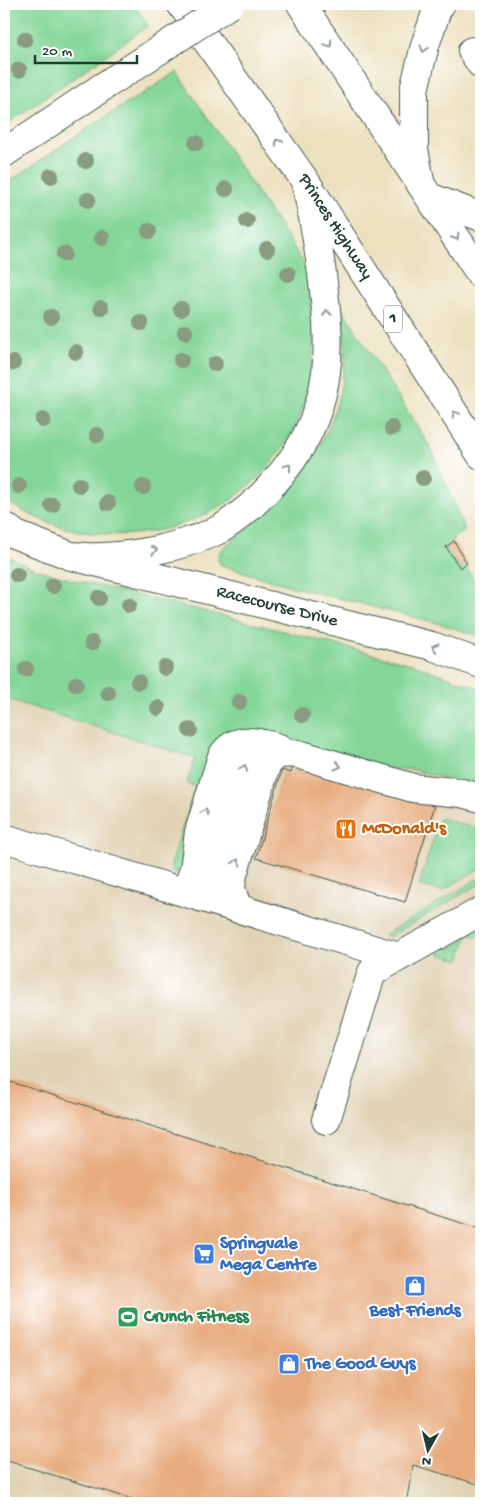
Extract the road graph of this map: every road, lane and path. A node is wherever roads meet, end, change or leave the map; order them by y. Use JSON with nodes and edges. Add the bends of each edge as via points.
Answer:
{"nodes":[{"id":1,"x":182,"y":4,"type":"edge"},
{"id":2,"x":230,"y":4,"type":"edge"},
{"id":3,"x":302,"y":4,"type":"edge"},
{"id":4,"x":441,"y":4,"type":"edge"},
{"id":5,"x":4,"y":153,"type":"edge"},
{"id":6,"x":306,"y":182,"type":"junction"},
{"id":7,"x":426,"y":190,"type":"junction"},
{"id":8,"x":481,"y":217,"type":"edge"},
{"id":9,"x":481,"y":275,"type":"edge"},
{"id":10,"x":481,"y":456,"type":"edge"},
{"id":11,"x":4,"y":526,"type":"edge"},
{"id":12,"x":71,"y":556,"type":"junction"},
{"id":13,"x":481,"y":664,"type":"edge"},
{"id":14,"x":287,"y":750,"type":"junction"},
{"id":15,"x":481,"y":798,"type":"edge"},
{"id":16,"x":4,"y":838,"type":"edge"},
{"id":17,"x":195,"y":895,"type":"junction"},
{"id":18,"x":238,"y":909,"type":"junction"},
{"id":19,"x":481,"y":911,"type":"edge"},
{"id":20,"x":399,"y":957,"type":"junction"},
{"id":21,"x":326,"y":1120,"type":"dead end"}],
"edges":[{"from":6,"to":1,"type":"main road","name":"Princes Highway","number":"1","one_way":true},
{"from":2,"to":5,"type":"main road","bridge":true},
{"from":3,"to":7,"type":"main road","one_way":true},
{"from":4,"to":7,"type":"main road","one_way":true,"via":[[425,45],[414,90],[414,148]]},
{"from":10,"to":6,"type":"main road","name":"Princes Highway","number":"1","one_way":true},
{"from":12,"to":6,"type":"main road","name":"Racecourse Drive","one_way":true,"via":[[100,557],[138,552],[168,547],[213,533],[237,518],[261,496],[280,478],[298,453],[311,428],[321,397],[328,339],[328,316]]},
{"from":7,"to":8,"type":"main road"},
{"from":7,"to":9,"type":"main road","one_way":true},
{"from":11,"to":12,"type":"main road","name":"Racecourse Drive","via":[[16,535]]},
{"from":13,"to":12,"type":"main road","name":"Racecourse Drive","one_way":true,"via":[[432,646]]},
{"from":14,"to":15,"type":"main road","one_way":true,"via":[[413,788]]},
{"from":17,"to":14,"type":"main road","one_way":true,"via":[[244,764],[257,750]]},
{"from":18,"to":14,"type":"main road","one_way":true,"via":[[231,889],[232,878],[266,766],[272,757]]},
{"from":16,"to":17,"type":"main road"},
{"from":17,"to":18,"type":"main road"},
{"from":18,"to":20,"type":"main road"},
{"from":19,"to":20,"type":"main road"},
{"from":20,"to":21,"type":"main road","via":[[372,972]]}]}
